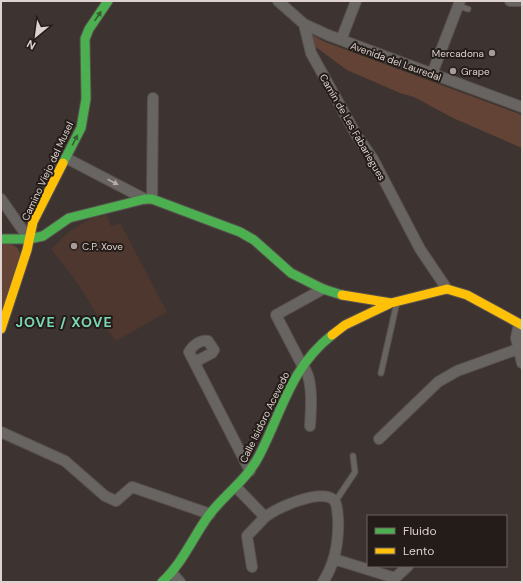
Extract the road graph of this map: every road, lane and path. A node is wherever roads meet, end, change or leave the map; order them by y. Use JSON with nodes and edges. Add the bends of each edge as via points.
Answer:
{"nodes":[{"id":1,"x":108,"y":1,"type":"edge"},
{"id":2,"x":278,"y":1,"type":"edge"},
{"id":3,"x":356,"y":1,"type":"edge"},
{"id":4,"x":510,"y":1,"type":"edge"},
{"id":5,"x":522,"y":2,"type":"edge"},
{"id":6,"x":459,"y":3,"type":"edge"},
{"id":7,"x":468,"y":9,"type":"dead end"},
{"id":8,"x":304,"y":24,"type":"junction"},
{"id":9,"x":341,"y":40,"type":"junction"},
{"id":10,"x":432,"y":74,"type":"junction"},
{"id":11,"x":153,"y":98,"type":"dead end"},
{"id":12,"x":522,"y":107,"type":"edge"},
{"id":13,"x":66,"y":158,"type":"junction"},
{"id":14,"x":1,"y":199,"type":"edge"},
{"id":15,"x":148,"y":199,"type":"junction"},
{"id":16,"x":1,"y":239,"type":"edge"},
{"id":17,"x":29,"y":239,"type":"junction"},
{"id":18,"x":323,"y":289,"type":"junction"},
{"id":19,"x":447,"y":289,"type":"junction"},
{"id":20,"x":394,"y":302,"type":"junction"},
{"id":21,"x":521,"y":325,"type":"edge"},
{"id":22,"x":1,"y":329,"type":"edge"},
{"id":23,"x":518,"y":349,"type":"junction"},
{"id":24,"x":195,"y":362,"type":"dead end"},
{"id":25,"x":522,"y":363,"type":"edge"},
{"id":26,"x":302,"y":365,"type":"junction"},
{"id":27,"x":381,"y":373,"type":"dead end"},
{"id":28,"x":310,"y":426,"type":"dead end"},
{"id":29,"x":1,"y":432,"type":"edge"},
{"id":30,"x":378,"y":439,"type":"dead end"},
{"id":31,"x":353,"y":456,"type":"dead end"},
{"id":32,"x":250,"y":471,"type":"junction"},
{"id":33,"x":236,"y":487,"type":"junction"},
{"id":34,"x":335,"y":502,"type":"junction"},
{"id":35,"x":210,"y":514,"type":"junction"},
{"id":36,"x":265,"y":517,"type":"junction"},
{"id":37,"x":334,"y":559,"type":"junction"},
{"id":38,"x":252,"y":567,"type":"dead end"},
{"id":39,"x":407,"y":567,"type":"edge"},
{"id":40,"x":172,"y":574,"type":"junction"},
{"id":41,"x":162,"y":582,"type":"edge"},
{"id":42,"x":180,"y":582,"type":"edge"},
{"id":43,"x":323,"y":582,"type":"edge"}],
"edges":[{"from":13,"to":1,"type":"street","name":"Camino Viejo del Musel","one_way":true,"via":[[81,128],[86,99],[85,39],[89,28]]},
{"from":2,"to":8,"type":"street","name":"Avenida del Lauredal"},
{"from":3,"to":9,"type":"street"},
{"from":4,"to":5,"type":"street"},
{"from":6,"to":7,"type":"lane"},
{"from":6,"to":10,"type":"street"},
{"from":8,"to":9,"type":"street","name":"Avenida del Lauredal"},
{"from":8,"to":19,"type":"street","name":"Camín de Les Fabariegues","via":[[310,54],[373,159],[420,249]]},
{"from":9,"to":10,"type":"street","name":"Avenida del Lauredal"},
{"from":10,"to":12,"type":"street","name":"Avenida del Lauredal"},
{"from":11,"to":15,"type":"street"},
{"from":13,"to":15,"type":"street","one_way":true},
{"from":13,"to":17,"type":"street","name":"Camino Viejo del Musel","via":[[34,222]]},
{"from":14,"to":17,"type":"street"},
{"from":15,"to":17,"type":"street","via":[[69,218],[43,236]]},
{"from":15,"to":18,"type":"street","via":[[240,232],[254,240],[292,272]]},
{"from":16,"to":17,"type":"street"},
{"from":17,"to":22,"type":"street","name":"Camino Viejo del Musel"},
{"from":18,"to":20,"type":"street","via":[[337,294]]},
{"from":18,"to":26,"type":"street","via":[[276,315]]},
{"from":19,"to":20,"type":"street"},
{"from":19,"to":21,"type":"street","via":[[467,295]]},
{"from":20,"to":26,"type":"street","name":"Calle Isidoro Acevedo","via":[[334,332]]},
{"from":20,"to":27,"type":"lane"},
{"from":21,"to":23,"type":"street","via":[[516,338]]},
{"from":23,"to":25,"type":"street"},
{"from":23,"to":30,"type":"street","via":[[457,371],[438,382]]},
{"from":24,"to":32,"type":"street"},
{"from":26,"to":28,"type":"street","via":[[306,369],[311,393]]},
{"from":26,"to":32,"type":"street","name":"Calle Isidoro Acevedo"},
{"from":29,"to":35,"type":"street","via":[[65,461],[105,496],[116,502],[132,487]]},
{"from":31,"to":34,"type":"lane","via":[[355,472]]},
{"from":32,"to":33,"type":"street","name":"Calle Isidoro Acevedo"},
{"from":33,"to":35,"type":"street","name":"Calle Isidoro Acevedo"},
{"from":33,"to":36,"type":"street"},
{"from":34,"to":36,"type":"street","via":[[320,498],[301,499]]},
{"from":34,"to":37,"type":"street","via":[[338,532]]},
{"from":35,"to":40,"type":"street","name":"Calle Isidoro Acevedo"},
{"from":36,"to":38,"type":"street","via":[[247,536]]},
{"from":37,"to":39,"type":"street","via":[[395,578]]},
{"from":37,"to":43,"type":"street"},
{"from":40,"to":41,"type":"street","name":"Calle Isidoro Acevedo"},
{"from":40,"to":42,"type":"street"}]}
